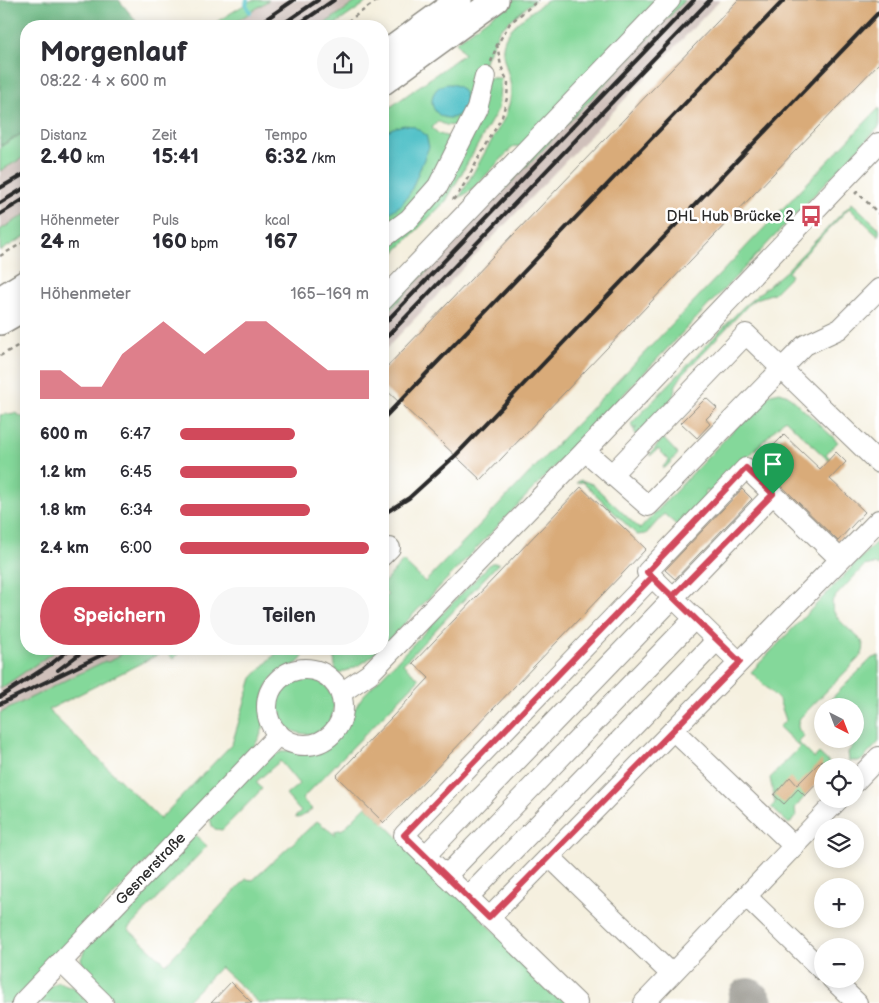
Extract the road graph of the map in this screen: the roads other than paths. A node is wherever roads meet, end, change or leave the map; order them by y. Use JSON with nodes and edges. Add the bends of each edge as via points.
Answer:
{"nodes":[{"id":1,"x":459,"y":0,"type":"edge"},
{"id":2,"x":496,"y":0,"type":"edge"},
{"id":3,"x":670,"y":0,"type":"edge"},
{"id":4,"x":389,"y":51,"type":"edge"},
{"id":5,"x":485,"y":77,"type":"dead end"},
{"id":6,"x":389,"y":78,"type":"edge"},
{"id":7,"x":879,"y":143,"type":"edge"},
{"id":8,"x":389,"y":234,"type":"edge"},
{"id":9,"x":20,"y":286,"type":"edge"},
{"id":10,"x":879,"y":289,"type":"edge"},
{"id":11,"x":389,"y":294,"type":"edge"},
{"id":12,"x":0,"y":298,"type":"edge"},
{"id":13,"x":20,"y":310,"type":"edge"},
{"id":14,"x":0,"y":322,"type":"edge"},
{"id":15,"x":782,"y":369,"type":"junction"},
{"id":16,"x":586,"y":451,"type":"junction"},
{"id":17,"x":879,"y":463,"type":"edge"},
{"id":18,"x":612,"y":474,"type":"junction"},
{"id":19,"x":773,"y":494,"type":"junction"},
{"id":20,"x":879,"y":520,"type":"edge"},
{"id":21,"x":840,"y":559,"type":"junction"},
{"id":22,"x":649,"y":574,"type":"junction"},
{"id":23,"x":672,"y":597,"type":"junction"},
{"id":24,"x":694,"y":618,"type":"junction"},
{"id":25,"x":717,"y":640,"type":"junction"},
{"id":26,"x":389,"y":653,"type":"edge"},
{"id":27,"x":387,"y":655,"type":"edge"},
{"id":28,"x":740,"y":662,"type":"junction"},
{"id":29,"x":341,"y":693,"type":"junction"},
{"id":30,"x":673,"y":730,"type":"junction"},
{"id":31,"x":279,"y":734,"type":"junction"},
{"id":32,"x":879,"y":757,"type":"edge"},
{"id":33,"x":864,"y":773,"type":"edge"},
{"id":34,"x":830,"y":808,"type":"edge"},
{"id":35,"x":794,"y":846,"type":"junction"},
{"id":36,"x":425,"y":856,"type":"junction"},
{"id":37,"x":550,"y":856,"type":"junction"},
{"id":38,"x":446,"y":876,"type":"junction"},
{"id":39,"x":746,"y":896,"type":"junction"},
{"id":40,"x":468,"y":897,"type":"junction"},
{"id":41,"x":489,"y":918,"type":"junction"},
{"id":42,"x":60,"y":962,"type":"junction"},
{"id":43,"x":814,"y":962,"type":"edge"},
{"id":44,"x":672,"y":974,"type":"junction"},
{"id":45,"x":841,"y":988,"type":"edge"},
{"id":46,"x":22,"y":1003,"type":"edge"},
{"id":47,"x":103,"y":1003,"type":"edge"},
{"id":48,"x":577,"y":1003,"type":"edge"},
{"id":49,"x":644,"y":1003,"type":"edge"},
{"id":50,"x":857,"y":1003,"type":"edge"}],
"edges":[{"from":1,"to":4,"type":"main road"},
{"from":2,"to":6,"type":"main road"},
{"from":3,"to":11,"type":"lane"},
{"from":5,"to":8,"type":"lane","via":[[475,113],[438,186],[410,220]]},
{"from":7,"to":16,"type":"lane"},
{"from":9,"to":12,"type":"main road"},
{"from":10,"to":15,"type":"lane","via":[[839,329],[805,345]]},
{"from":13,"to":14,"type":"main road"},
{"from":15,"to":17,"type":"lane"},
{"from":15,"to":18,"type":"lane","via":[[648,506]]},
{"from":15,"to":18,"type":"lane","via":[[746,334]]},
{"from":16,"to":18,"type":"lane"},
{"from":16,"to":26,"type":"lane"},
{"from":19,"to":21,"type":"lane"},
{"from":19,"to":22,"type":"lane","via":[[746,468]]},
{"from":19,"to":23,"type":"lane"},
{"from":20,"to":21,"type":"lane"},
{"from":21,"to":28,"type":"lane"},
{"from":22,"to":23,"type":"lane"},
{"from":22,"to":36,"type":"lane","via":[[404,835]]},
{"from":23,"to":24,"type":"lane"},
{"from":23,"to":36,"type":"lane"},
{"from":24,"to":25,"type":"lane"},
{"from":24,"to":38,"type":"lane"},
{"from":25,"to":28,"type":"lane"},
{"from":25,"to":40,"type":"lane"},
{"from":27,"to":29,"type":"lane","via":[[369,674]]},
{"from":28,"to":30,"type":"lane"},
{"from":29,"to":31,"type":"lane","via":[[342,717],[329,737],[321,742],[301,745]]},
{"from":29,"to":31,"type":"lane","via":[[334,681],[319,671],[302,669],[280,678],[273,686],[267,703],[269,719]]},
{"from":30,"to":35,"type":"lane"},
{"from":30,"to":37,"type":"lane"},
{"from":31,"to":42,"type":"lane","name":"Gesnerstraße"},
{"from":32,"to":33,"type":"lane"},
{"from":34,"to":35,"type":"lane"},
{"from":35,"to":39,"type":"lane"},
{"from":36,"to":38,"type":"lane"},
{"from":37,"to":41,"type":"lane"},
{"from":37,"to":44,"type":"lane"},
{"from":38,"to":40,"type":"lane"},
{"from":39,"to":43,"type":"lane"},
{"from":39,"to":44,"type":"lane"},
{"from":40,"to":41,"type":"lane"},
{"from":41,"to":48,"type":"lane"},
{"from":42,"to":46,"type":"lane","name":"Gesnerstraße"},
{"from":42,"to":47,"type":"lane"},
{"from":44,"to":49,"type":"lane"},
{"from":45,"to":50,"type":"lane"}]}
